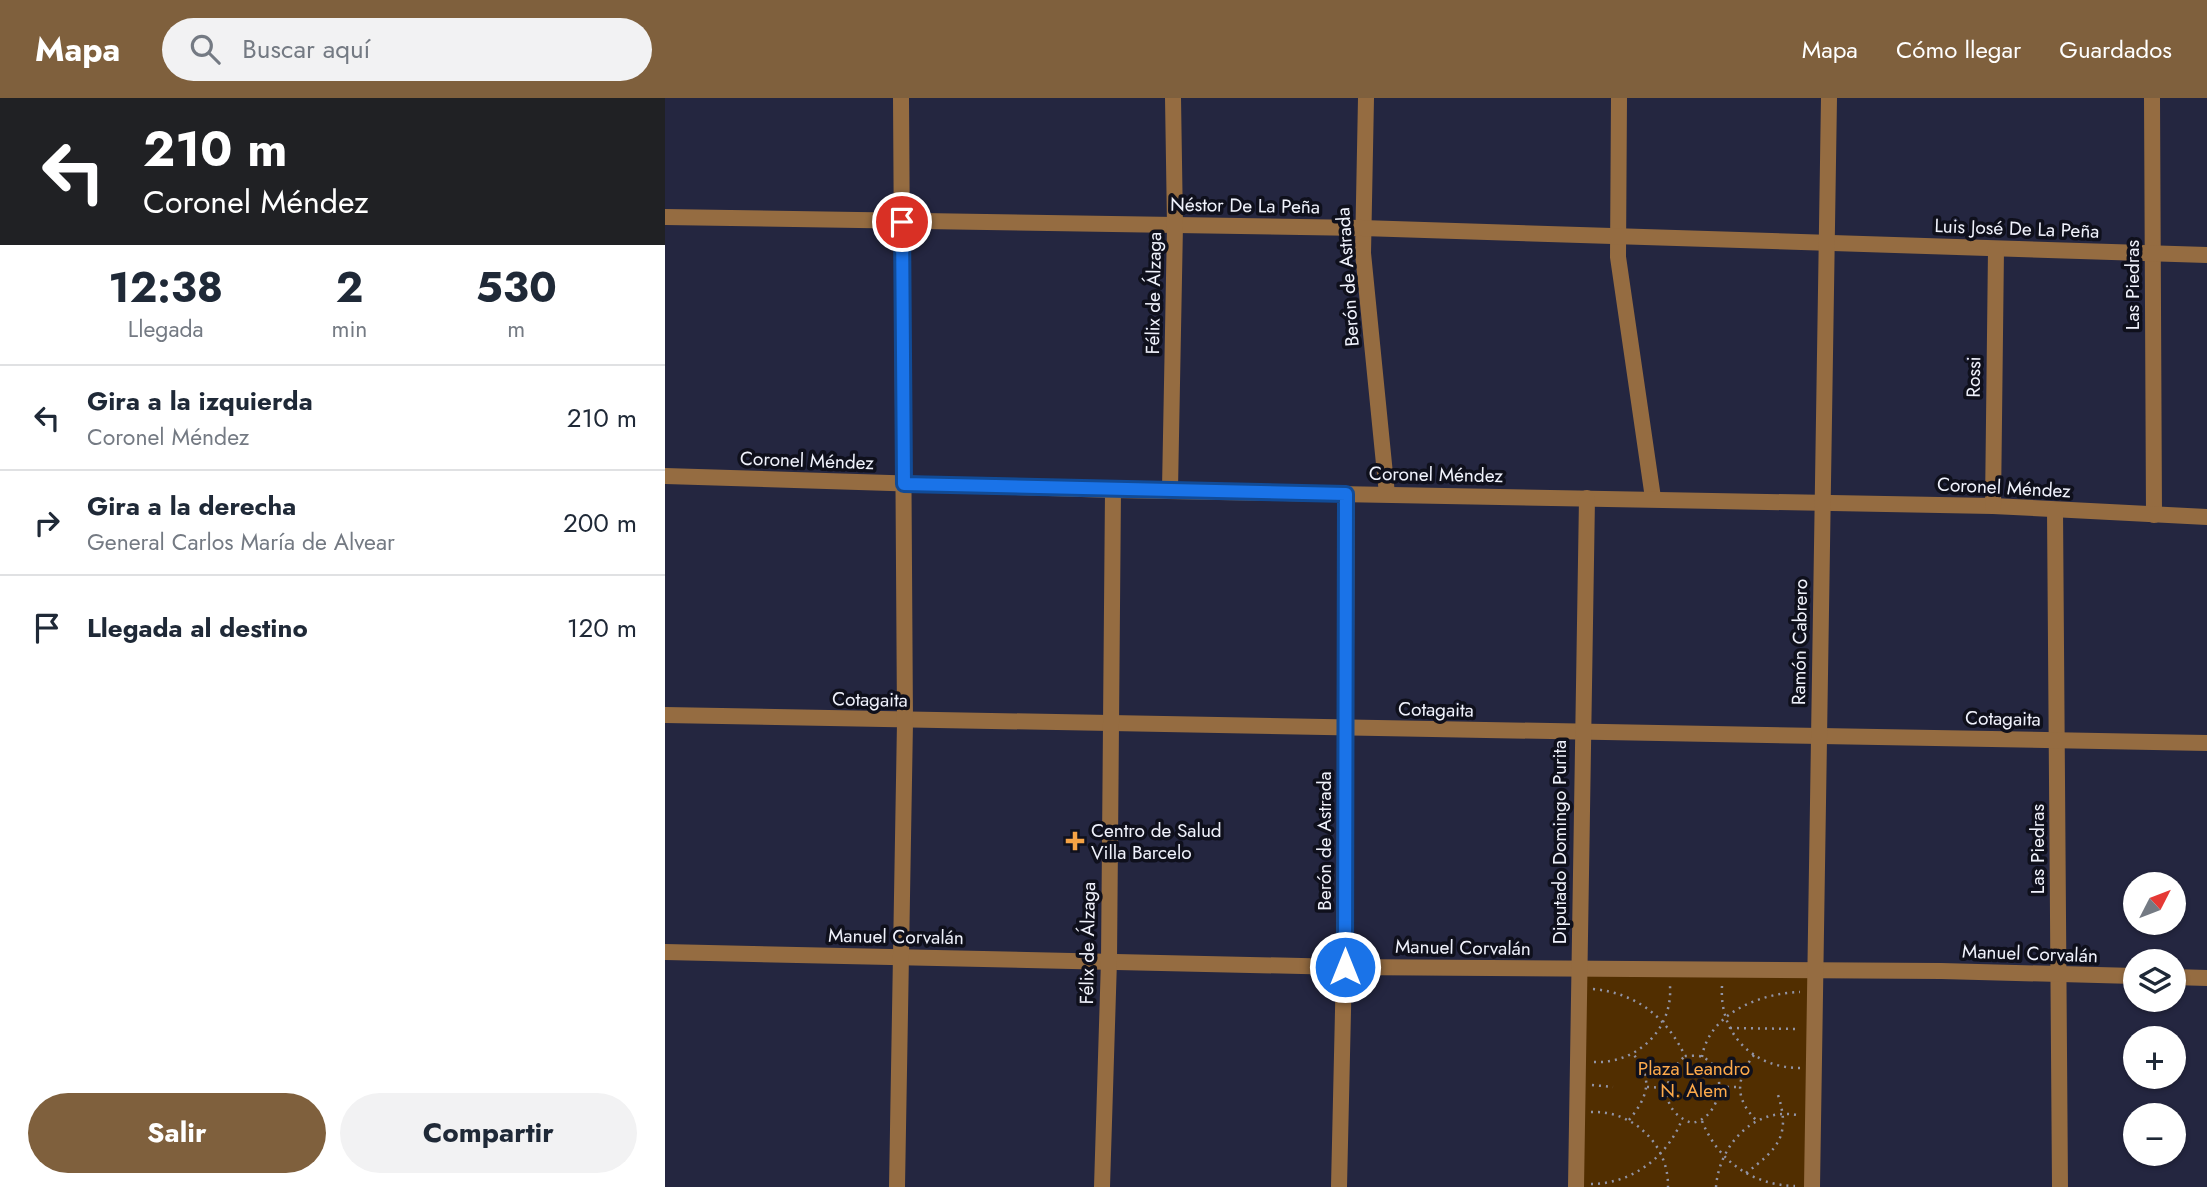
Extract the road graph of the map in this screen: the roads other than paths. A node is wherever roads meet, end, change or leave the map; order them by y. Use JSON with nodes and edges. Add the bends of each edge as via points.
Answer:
{"nodes":[{"id":1,"x":901,"y":98,"type":"edge"},
{"id":2,"x":1173,"y":98,"type":"edge"},
{"id":3,"x":1366,"y":98,"type":"edge"},
{"id":4,"x":1619,"y":98,"type":"edge"},
{"id":5,"x":1829,"y":98,"type":"edge"},
{"id":6,"x":2151,"y":98,"type":"edge"},
{"id":7,"x":665,"y":217,"type":"edge"},
{"id":8,"x":902,"y":222,"type":"junction"},
{"id":9,"x":1175,"y":225,"type":"junction"},
{"id":10,"x":1362,"y":228,"type":"junction"},
{"id":11,"x":1617,"y":237,"type":"junction"},
{"id":12,"x":1825,"y":243,"type":"junction"},
{"id":13,"x":1996,"y":249,"type":"junction"},
{"id":14,"x":2152,"y":253,"type":"junction"},
{"id":15,"x":2207,"y":255,"type":"edge"},
{"id":16,"x":665,"y":476,"type":"edge"},
{"id":17,"x":904,"y":484,"type":"junction"},
{"id":18,"x":1170,"y":489,"type":"junction"},
{"id":19,"x":1113,"y":490,"type":"junction"},
{"id":20,"x":1346,"y":494,"type":"junction"},
{"id":21,"x":1387,"y":494,"type":"junction"},
{"id":22,"x":1587,"y":498,"type":"junction"},
{"id":23,"x":1653,"y":498,"type":"junction"},
{"id":24,"x":1823,"y":502,"type":"junction"},
{"id":25,"x":1993,"y":506,"type":"junction"},
{"id":26,"x":2055,"y":510,"type":"junction"},
{"id":27,"x":2154,"y":515,"type":"junction"},
{"id":28,"x":2207,"y":517,"type":"edge"},
{"id":29,"x":665,"y":715,"type":"edge"},
{"id":30,"x":905,"y":722,"type":"junction"},
{"id":31,"x":1110,"y":723,"type":"junction"},
{"id":32,"x":1345,"y":729,"type":"junction"},
{"id":33,"x":1581,"y":732,"type":"junction"},
{"id":34,"x":1819,"y":737,"type":"junction"},
{"id":35,"x":2057,"y":740,"type":"junction"},
{"id":36,"x":2207,"y":743,"type":"edge"},
{"id":37,"x":665,"y":952,"type":"edge"},
{"id":38,"x":900,"y":958,"type":"junction"},
{"id":39,"x":1109,"y":960,"type":"junction"},
{"id":40,"x":1345,"y":967,"type":"junction"},
{"id":41,"x":1580,"y":969,"type":"junction"},
{"id":42,"x":1817,"y":971,"type":"junction"},
{"id":43,"x":2059,"y":974,"type":"junction"},
{"id":44,"x":2123,"y":976,"type":"edge"},
{"id":45,"x":2186,"y":977,"type":"edge"},
{"id":46,"x":2207,"y":978,"type":"edge"},
{"id":47,"x":1576,"y":1185,"type":"edge"},
{"id":48,"x":1812,"y":1185,"type":"edge"},
{"id":49,"x":897,"y":1187,"type":"edge"},
{"id":50,"x":1103,"y":1187,"type":"edge"},
{"id":51,"x":1339,"y":1187,"type":"edge"},
{"id":52,"x":2060,"y":1187,"type":"edge"}],
"edges":[{"from":1,"to":8,"type":"street"},
{"from":2,"to":9,"type":"street","name":"Félix de Álzaga"},
{"from":3,"to":10,"type":"street","name":"Berón de Astrada"},
{"from":4,"to":11,"type":"street"},
{"from":5,"to":12,"type":"street","name":"Ramón Cabrero"},
{"from":6,"to":14,"type":"street","name":"Las Piedras"},
{"from":7,"to":8,"type":"street","name":"Néstor De La Peña"},
{"from":8,"to":9,"type":"street","name":"Néstor De La Peña"},
{"from":8,"to":17,"type":"street"},
{"from":9,"to":10,"type":"street","name":"Néstor De La Peña"},
{"from":9,"to":18,"type":"street","name":"Félix de Álzaga"},
{"from":10,"to":11,"type":"street","name":"Néstor De La Peña"},
{"from":10,"to":21,"type":"street","name":"Berón de Astrada"},
{"from":11,"to":12,"type":"street","name":"Néstor De La Peña"},
{"from":11,"to":23,"type":"street"},
{"from":12,"to":13,"type":"street","name":"Luis José De La Peña"},
{"from":12,"to":24,"type":"street","name":"Ramón Cabrero"},
{"from":13,"to":14,"type":"street","name":"Luis José De La Peña"},
{"from":13,"to":25,"type":"street","name":"Rossi"},
{"from":14,"to":15,"type":"street","name":"Luis José De La Peña"},
{"from":14,"to":27,"type":"street","name":"Las Piedras"},
{"from":16,"to":17,"type":"street","name":"Coronel Méndez"},
{"from":17,"to":19,"type":"street","name":"Coronel Méndez"},
{"from":17,"to":30,"type":"street"},
{"from":18,"to":19,"type":"street","name":"Coronel Méndez"},
{"from":18,"to":20,"type":"street","name":"Coronel Méndez"},
{"from":19,"to":31,"type":"street","name":"Félix de Álzaga"},
{"from":20,"to":21,"type":"street","name":"Coronel Méndez"},
{"from":20,"to":32,"type":"street","name":"Berón de Astrada"},
{"from":21,"to":22,"type":"street","name":"Coronel Méndez"},
{"from":22,"to":23,"type":"street","name":"Coronel Méndez"},
{"from":22,"to":33,"type":"street","name":"Diputado Domingo Purita"},
{"from":23,"to":24,"type":"street","name":"Coronel Méndez"},
{"from":24,"to":25,"type":"street","name":"Coronel Méndez"},
{"from":24,"to":34,"type":"street","name":"Ramón Cabrero"},
{"from":25,"to":26,"type":"street","name":"Coronel Méndez"},
{"from":26,"to":27,"type":"street","name":"Coronel Méndez"},
{"from":26,"to":35,"type":"street","name":"Las Piedras"},
{"from":27,"to":28,"type":"street","name":"Coronel Méndez"},
{"from":29,"to":30,"type":"street","name":"Cotagaita"},
{"from":30,"to":31,"type":"street","name":"Cotagaita"},
{"from":30,"to":38,"type":"street"},
{"from":31,"to":32,"type":"street","name":"Cotagaita"},
{"from":31,"to":39,"type":"street","name":"Félix de Álzaga"},
{"from":32,"to":33,"type":"street","name":"Cotagaita"},
{"from":32,"to":40,"type":"street","name":"Berón de Astrada"},
{"from":33,"to":34,"type":"street","name":"Cotagaita"},
{"from":33,"to":41,"type":"street","name":"Diputado Domingo Purita"},
{"from":34,"to":35,"type":"street","name":"Cotagaita"},
{"from":34,"to":42,"type":"street","name":"Ramón Cabrero"},
{"from":35,"to":36,"type":"street","name":"Cotagaita"},
{"from":35,"to":43,"type":"street","name":"Las Piedras"},
{"from":37,"to":38,"type":"street","name":"Manuel Corvalán"},
{"from":38,"to":39,"type":"street","name":"Manuel Corvalán"},
{"from":38,"to":49,"type":"street"},
{"from":39,"to":40,"type":"street","name":"Manuel Corvalán"},
{"from":39,"to":50,"type":"street","name":"Félix de Álzaga"},
{"from":40,"to":41,"type":"street","name":"Manuel Corvalán"},
{"from":40,"to":51,"type":"street","name":"Berón de Astrada"},
{"from":41,"to":42,"type":"street","name":"Manuel Corvalán"},
{"from":41,"to":47,"type":"street","name":"Diputado Domingo Purita"},
{"from":42,"to":43,"type":"street","name":"Manuel Corvalán"},
{"from":42,"to":48,"type":"street","name":"Ramón Cabrero"},
{"from":43,"to":44,"type":"street","name":"Manuel Corvalán"},
{"from":43,"to":52,"type":"street","name":"Las Piedras"},
{"from":45,"to":46,"type":"street"}]}
